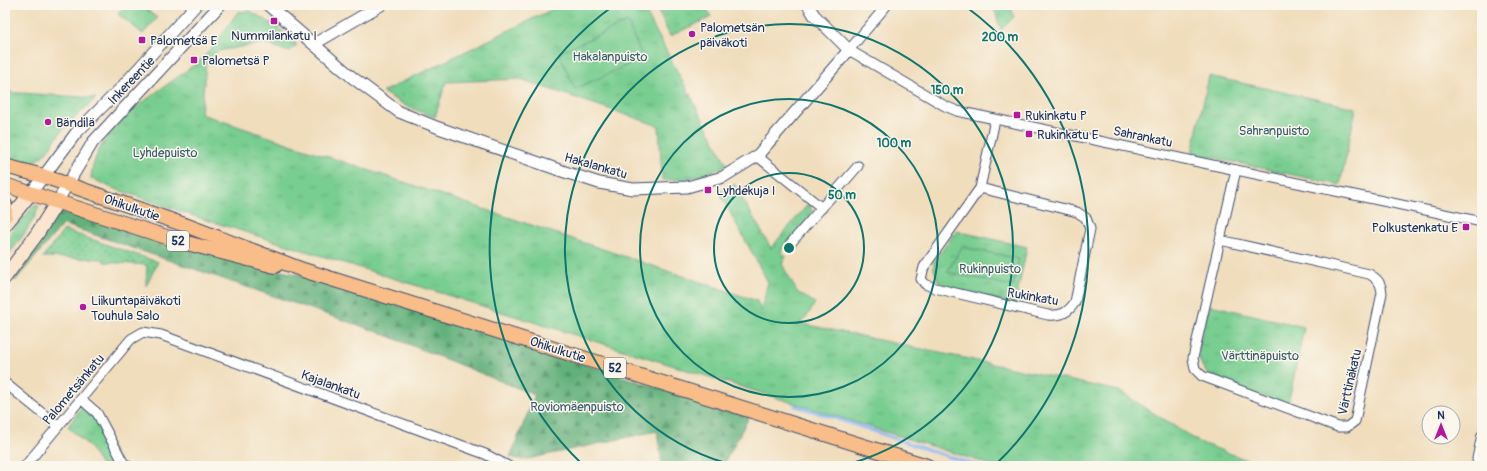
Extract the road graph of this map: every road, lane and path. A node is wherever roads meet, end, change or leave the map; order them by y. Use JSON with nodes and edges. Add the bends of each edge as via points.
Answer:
{"nodes":[{"id":1,"x":196,"y":5,"type":"edge"},
{"id":2,"x":220,"y":5,"type":"edge"},
{"id":3,"x":268,"y":5,"type":"edge"},
{"id":4,"x":381,"y":5,"type":"edge"},
{"id":5,"x":808,"y":5,"type":"edge"},
{"id":6,"x":887,"y":5,"type":"edge"},
{"id":7,"x":314,"y":44,"type":"junction"},
{"id":8,"x":849,"y":50,"type":"junction"},
{"id":9,"x":995,"y":120,"type":"junction"},
{"id":10,"x":757,"y":156,"type":"junction"},
{"id":11,"x":5,"y":166,"type":"edge"},
{"id":12,"x":858,"y":166,"type":"dead end"},
{"id":13,"x":1236,"y":170,"type":"junction"},
{"id":14,"x":43,"y":176,"type":"junction"},
{"id":15,"x":5,"y":185,"type":"edge"},
{"id":16,"x":67,"y":185,"type":"junction"},
{"id":17,"x":980,"y":188,"type":"junction"},
{"id":18,"x":31,"y":193,"type":"junction"},
{"id":19,"x":57,"y":202,"type":"junction"},
{"id":20,"x":5,"y":205,"type":"edge"},
{"id":21,"x":822,"y":208,"type":"junction"},
{"id":22,"x":5,"y":215,"type":"edge"},
{"id":23,"x":1482,"y":222,"type":"edge"},
{"id":24,"x":5,"y":225,"type":"edge"},
{"id":25,"x":1220,"y":240,"type":"junction"},
{"id":26,"x":790,"y":244,"type":"dead end"},
{"id":27,"x":303,"y":270,"type":"junction"},
{"id":28,"x":5,"y":277,"type":"edge"},
{"id":29,"x":143,"y":332,"type":"joint"},
{"id":30,"x":5,"y":383,"type":"edge"},
{"id":31,"x":81,"y":399,"type":"junction"},
{"id":32,"x":58,"y":426,"type":"junction"},
{"id":33,"x":1482,"y":435,"type":"edge"},
{"id":34,"x":25,"y":466,"type":"edge"},
{"id":35,"x":128,"y":466,"type":"edge"},
{"id":36,"x":508,"y":466,"type":"edge"},
{"id":37,"x":927,"y":466,"type":"edge"},
{"id":38,"x":1478,"y":466,"type":"edge"}],
"edges":[{"from":1,"to":14,"type":"street","name":"Inkereentie","via":[[120,89],[76,133]]},
{"from":2,"to":16,"type":"street","name":"Inkereentie","via":[[100,133]]},
{"from":3,"to":7,"type":"street","name":"Hakalankatu"},
{"from":4,"to":7,"type":"street"},
{"from":5,"to":8,"type":"street","name":"Sahrankatu","via":[[814,15]]},
{"from":6,"to":8,"type":"street","name":"Hakalankatu"},
{"from":7,"to":10,"type":"street","name":"Hakalankatu","via":[[353,78],[399,112],[444,130],[612,186],[633,189],[687,187],[723,177]]},
{"from":8,"to":9,"type":"street","name":"Sahrankatu","via":[[944,106]]},
{"from":8,"to":10,"type":"street","name":"Hakalankatu"},
{"from":9,"to":13,"type":"street","name":"Sahrankatu"},
{"from":9,"to":17,"type":"street","name":"Rukinkatu"},
{"from":10,"to":21,"type":"street"},
{"from":11,"to":14,"type":"main road","name":"Ohikulkutie","number":"52"},
{"from":12,"to":21,"type":"street"},
{"from":13,"to":23,"type":"street","name":"Sahrankatu"},
{"from":13,"to":25,"type":"street","name":"Värttinäkatu"},
{"from":14,"to":16,"type":"main road","name":"Ohikulkutie","number":"52"},
{"from":14,"to":18,"type":"street","name":"Inkereentie"},
{"from":15,"to":18,"type":"main road","name":"Ohikulkutie","number":"52"},
{"from":16,"to":19,"type":"street","name":"Inkereentie"},
{"from":16,"to":27,"type":"main road","name":"Ohikulkutie","number":"52","via":[[185,225]]},
{"from":17,"to":17,"type":"street","name":"Rukinkatu","via":[[924,267],[921,279],[925,284],[935,288],[1048,315],[1063,314],[1069,310],[1075,302],[1090,229],[1086,218],[1076,212]]},
{"from":18,"to":19,"type":"main road","name":"Ohikulkutie","number":"52"},
{"from":18,"to":24,"type":"main road"},
{"from":19,"to":27,"type":"main road","name":"Ohikulkutie","number":"52","via":[[205,249],[269,265]]},
{"from":19,"to":28,"type":"main road"},
{"from":20,"to":22,"type":"main road"},
{"from":21,"to":26,"type":"street"},
{"from":25,"to":25,"type":"street","name":"Värttinäkatu","via":[[1193,358],[1195,369],[1202,376],[1308,417],[1338,427],[1352,425],[1355,421],[1382,293],[1377,279],[1369,274]]},
{"from":27,"to":37,"type":"main road","name":"Ohikulkutie","number":"52"},
{"from":29,"to":31,"type":"street","name":"Palometsänkatu","via":[[131,339]]},
{"from":29,"to":36,"type":"street","name":"Kajalankatu","via":[[161,335],[485,454]]},
{"from":30,"to":32,"type":"street"},
{"from":31,"to":32,"type":"street","name":"Palometsänkatu"},
{"from":31,"to":35,"type":"street","via":[[96,413],[123,462]]},
{"from":32,"to":34,"type":"street","name":"Palometsänkatu"},
{"from":33,"to":38,"type":"street","via":[[1476,459]]}]}
